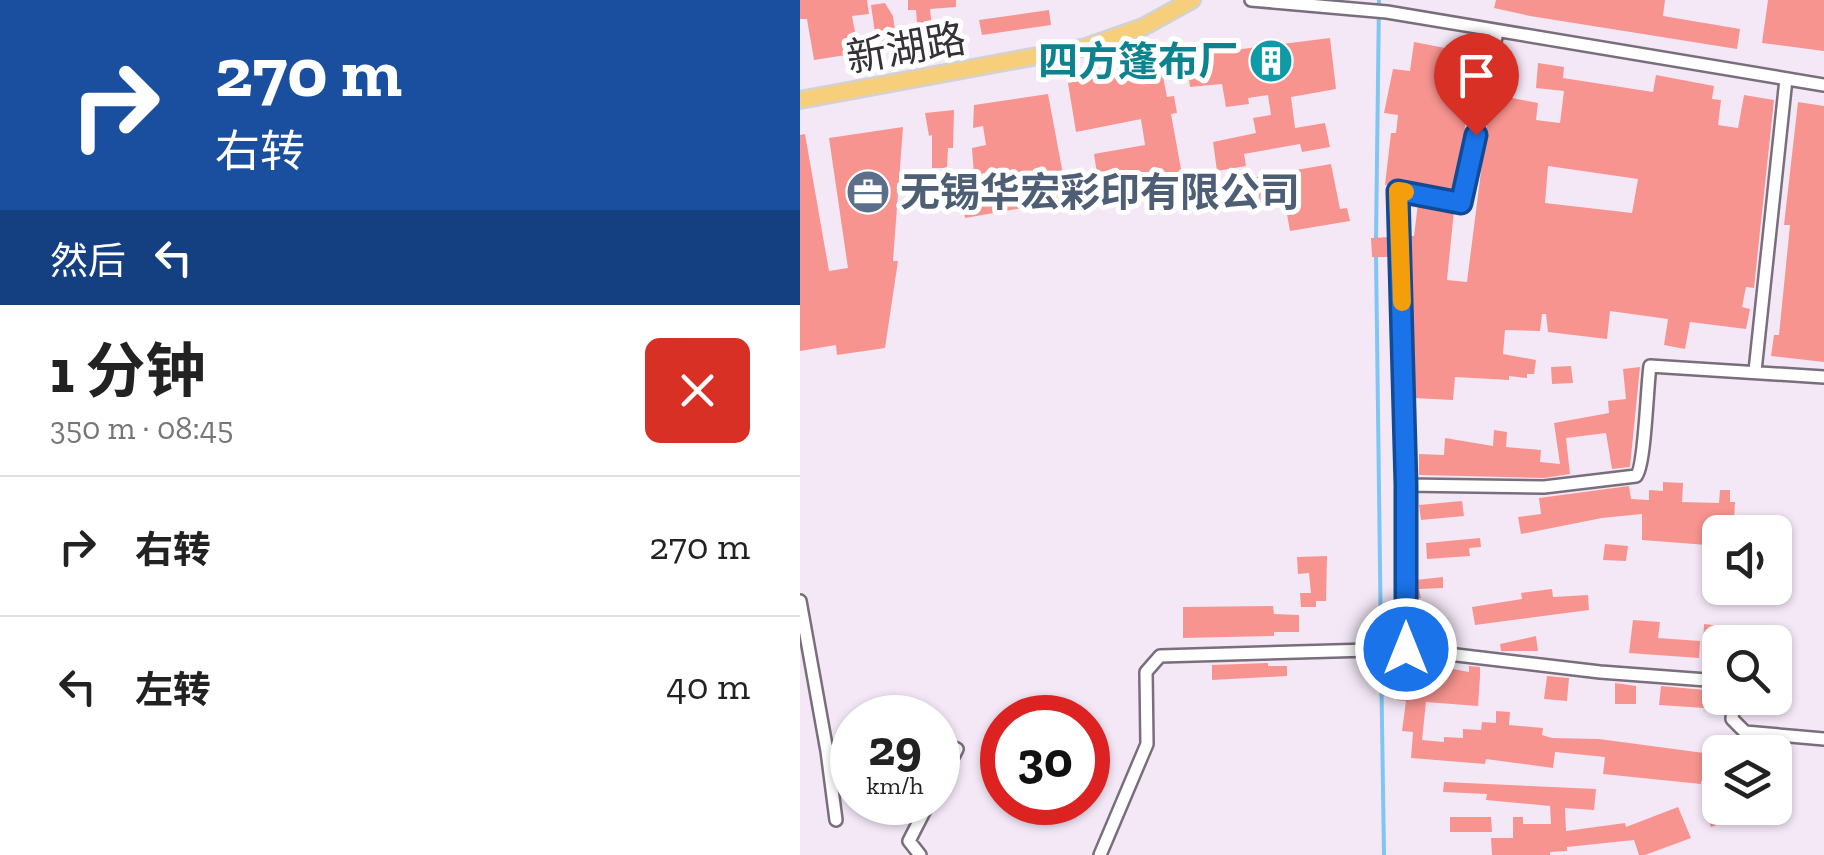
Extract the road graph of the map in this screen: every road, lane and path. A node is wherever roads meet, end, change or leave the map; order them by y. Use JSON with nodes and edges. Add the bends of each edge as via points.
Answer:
{"nodes":[{"id":1,"x":1192,"y":0,"type":"edge"},
{"id":2,"x":1251,"y":0,"type":"edge"},
{"id":3,"x":1299,"y":0,"type":"edge"},
{"id":4,"x":1314,"y":6,"type":"junction"},
{"id":5,"x":1497,"y":32,"type":"junction"},
{"id":6,"x":1786,"y":79,"type":"junction"},
{"id":7,"x":1824,"y":84,"type":"edge"},
{"id":8,"x":800,"y":100,"type":"edge"},
{"id":9,"x":1754,"y":371,"type":"junction"},
{"id":10,"x":1824,"y":377,"type":"edge"},
{"id":11,"x":1406,"y":485,"type":"junction"},
{"id":12,"x":800,"y":600,"type":"edge"},
{"id":13,"x":1402,"y":649,"type":"junction"},
{"id":14,"x":1702,"y":680,"type":"edge"},
{"id":15,"x":1732,"y":715,"type":"edge"},
{"id":16,"x":1824,"y":739,"type":"edge"},
{"id":17,"x":827,"y":751,"type":"junction"},
{"id":18,"x":830,"y":751,"type":"edge"},
{"id":19,"x":830,"y":774,"type":"edge"},
{"id":20,"x":917,"y":825,"type":"edge"},
{"id":21,"x":920,"y":855,"type":"edge"},
{"id":22,"x":1100,"y":855,"type":"edge"}],
"edges":[{"from":1,"to":8,"type":"main road","name":"新湖路","via":[[1086,48]]},
{"from":2,"to":4,"type":"street"},
{"from":3,"to":4,"type":"street"},
{"from":4,"to":5,"type":"street"},
{"from":5,"to":6,"type":"street"},
{"from":5,"to":11,"type":"street","via":[[1461,203],[1398,191]]},
{"from":6,"to":7,"type":"street"},
{"from":6,"to":9,"type":"street"},
{"from":9,"to":10,"type":"street"},
{"from":9,"to":11,"type":"street","via":[[1650,366],[1636,476],[1544,487]]},
{"from":11,"to":13,"type":"street"},
{"from":12,"to":17,"type":"street"},
{"from":13,"to":14,"type":"street"},
{"from":13,"to":22,"type":"street","via":[[1160,656],[1146,672],[1147,744]]},
{"from":15,"to":16,"type":"street","via":[[1744,732]]},
{"from":17,"to":18,"type":"street"},
{"from":17,"to":19,"type":"street"},
{"from":20,"to":21,"type":"street","via":[[909,841]]}]}
